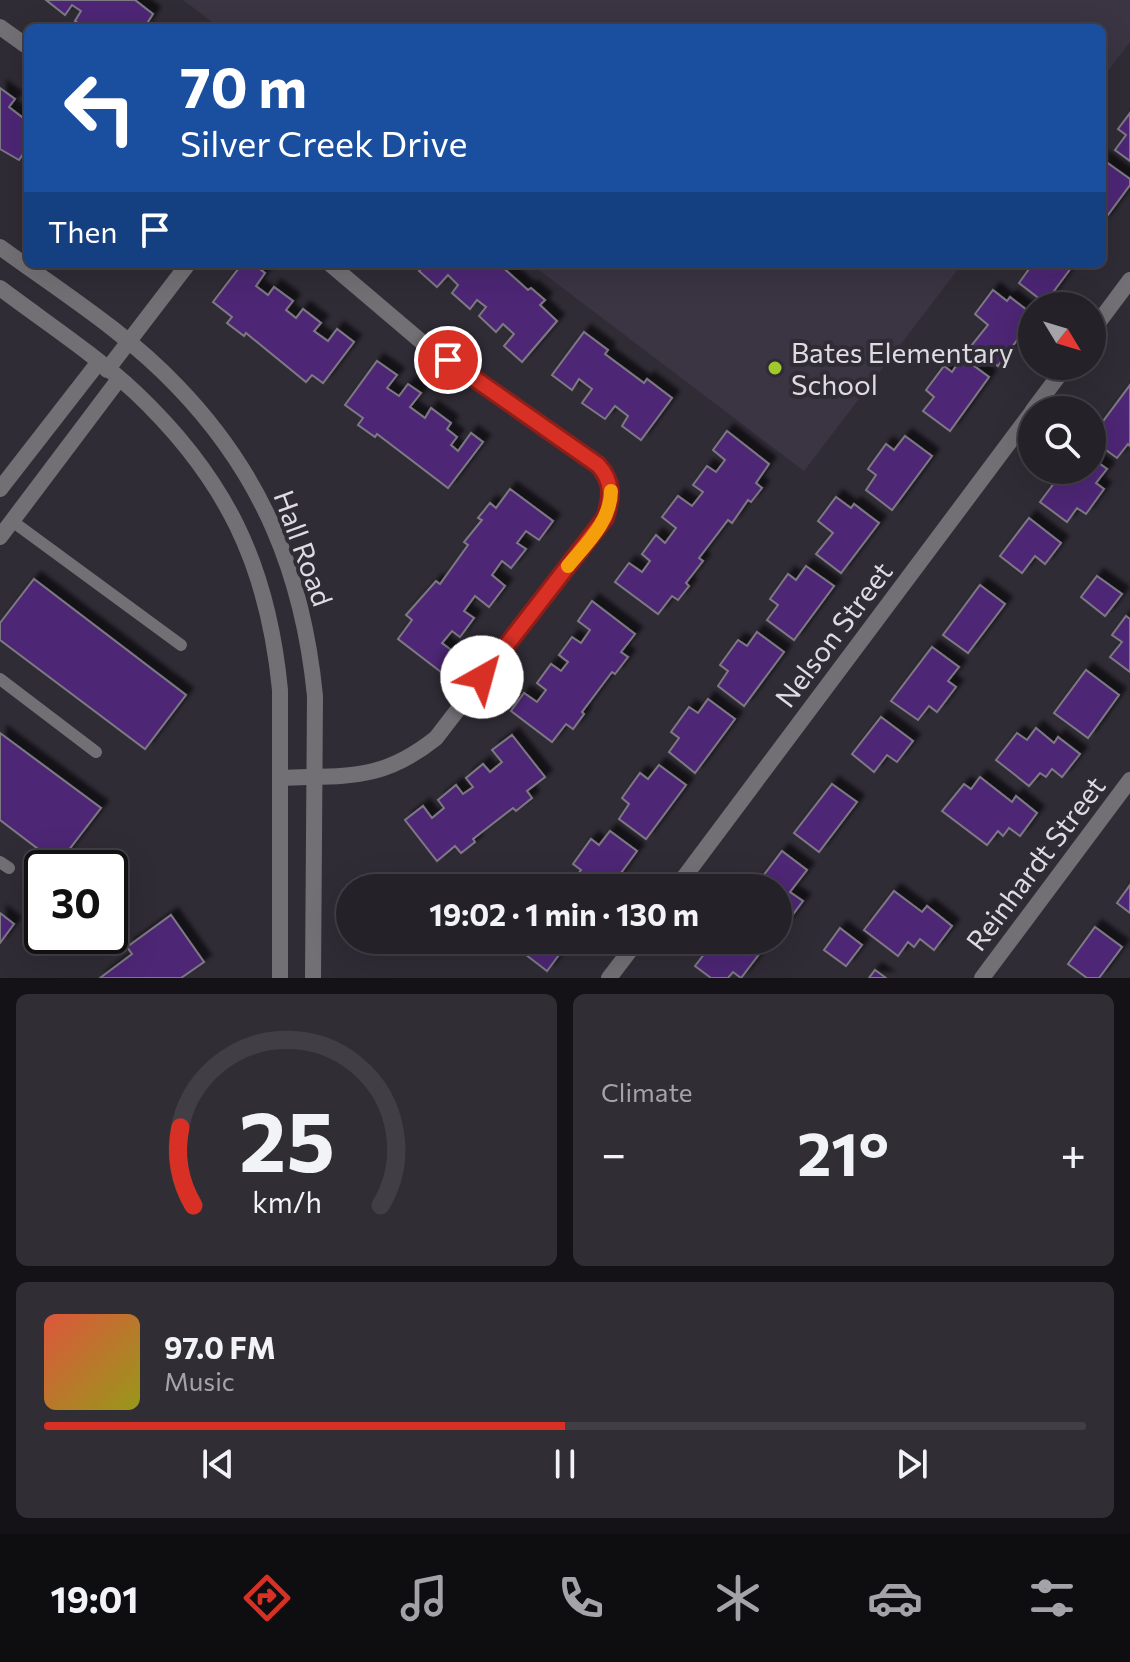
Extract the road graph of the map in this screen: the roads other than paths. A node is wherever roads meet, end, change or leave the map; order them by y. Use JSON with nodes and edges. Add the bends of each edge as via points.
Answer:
{"nodes":[{"id":1,"x":0,"y":27,"type":"edge"},
{"id":2,"x":24,"y":44,"type":"edge"},
{"id":3,"x":0,"y":247,"type":"edge"},
{"id":4,"x":24,"y":265,"type":"edge"},
{"id":5,"x":28,"y":268,"type":"edge"},
{"id":6,"x":185,"y":268,"type":"edge"},
{"id":7,"x":335,"y":268,"type":"edge"},
{"id":8,"x":1130,"y":280,"type":"edge"},
{"id":9,"x":0,"y":288,"type":"edge"},
{"id":10,"x":1106,"y":312,"type":"edge"},
{"id":11,"x":128,"y":343,"type":"junction"},
{"id":12,"x":108,"y":371,"type":"junction"},
{"id":13,"x":1018,"y":431,"type":"edge"},
{"id":14,"x":0,"y":489,"type":"edge"},
{"id":15,"x":12,"y":521,"type":"junction"},
{"id":16,"x":0,"y":537,"type":"edge"},
{"id":17,"x":181,"y":645,"type":"dead end"},
{"id":18,"x":0,"y":679,"type":"edge"},
{"id":19,"x":96,"y":752,"type":"dead end"},
{"id":20,"x":315,"y":777,"type":"junction"},
{"id":21,"x":281,"y":778,"type":"junction"},
{"id":22,"x":1130,"y":780,"type":"edge"},
{"id":23,"x":686,"y":874,"type":"edge"},
{"id":24,"x":627,"y":954,"type":"edge"},
{"id":25,"x":280,"y":978,"type":"edge"},
{"id":26,"x":313,"y":978,"type":"edge"},
{"id":27,"x":609,"y":978,"type":"edge"},
{"id":28,"x":982,"y":978,"type":"edge"}],
"edges":[{"from":1,"to":2,"type":"street"},
{"from":3,"to":4,"type":"street","name":"Hall Road"},
{"from":5,"to":11,"type":"street","name":"Hall Road"},
{"from":6,"to":11,"type":"street"},
{"from":7,"to":20,"type":"street","via":[[423,343],[598,465],[610,485],[611,501],[605,518],[436,738],[386,770]]},
{"from":8,"to":10,"type":"street"},
{"from":9,"to":12,"type":"street","name":"Hall Road"},
{"from":11,"to":12,"type":"street"},
{"from":11,"to":20,"type":"street","name":"Hall Road","via":[[176,384],[214,427],[247,475],[279,538],[310,650]]},
{"from":12,"to":14,"type":"street"},
{"from":12,"to":15,"type":"street"},
{"from":12,"to":21,"type":"street","name":"Hall Road","via":[[193,453],[248,546],[276,651]]},
{"from":13,"to":23,"type":"street","name":"Nelson Street"},
{"from":15,"to":16,"type":"street"},
{"from":15,"to":17,"type":"lane"},
{"from":18,"to":19,"type":"lane"},
{"from":20,"to":21,"type":"street"},
{"from":20,"to":26,"type":"street","name":"Hall Road"},
{"from":21,"to":25,"type":"street","name":"Hall Road"},
{"from":22,"to":28,"type":"street","name":"Reinhardt Street"},
{"from":24,"to":27,"type":"street"}]}
